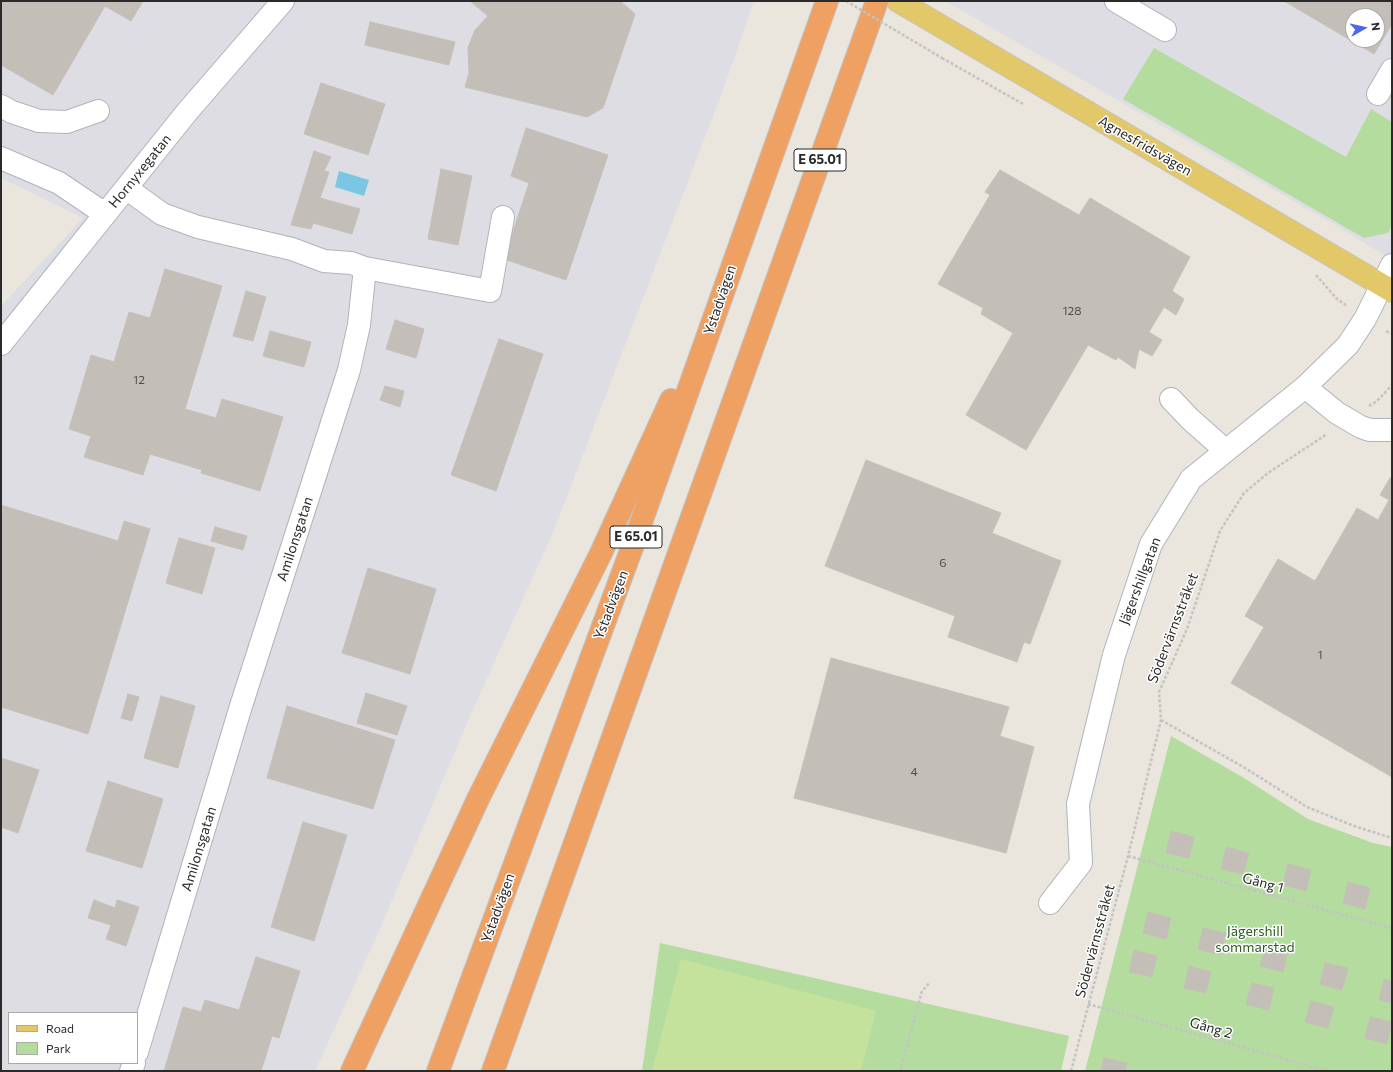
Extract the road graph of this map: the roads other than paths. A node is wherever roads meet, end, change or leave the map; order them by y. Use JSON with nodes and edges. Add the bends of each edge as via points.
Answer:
{"nodes":[{"id":1,"x":283,"y":1,"type":"edge"},
{"id":2,"x":827,"y":1,"type":"edge"},
{"id":3,"x":877,"y":1,"type":"edge"},
{"id":4,"x":898,"y":1,"type":"edge"},
{"id":5,"x":1116,"y":1,"type":"edge"},
{"id":6,"x":1165,"y":30,"type":"dead end"},
{"id":7,"x":1392,"y":70,"type":"edge"},
{"id":8,"x":1378,"y":94,"type":"dead end"},
{"id":9,"x":1,"y":106,"type":"edge"},
{"id":10,"x":98,"y":111,"type":"dead end"},
{"id":11,"x":1,"y":158,"type":"edge"},
{"id":12,"x":126,"y":188,"type":"junction"},
{"id":13,"x":105,"y":214,"type":"junction"},
{"id":14,"x":503,"y":216,"type":"dead end"},
{"id":15,"x":1392,"y":265,"type":"edge"},
{"id":16,"x":365,"y":268,"type":"junction"},
{"id":17,"x":729,"y":275,"type":"junction"},
{"id":18,"x":1387,"y":287,"type":"edge"},
{"id":19,"x":1,"y":344,"type":"edge"},
{"id":20,"x":1305,"y":387,"type":"junction"},
{"id":21,"x":1171,"y":399,"type":"dead end"},
{"id":22,"x":1392,"y":430,"type":"edge"},
{"id":23,"x":1225,"y":450,"type":"junction"},
{"id":24,"x":1050,"y":902,"type":"dead end"},
{"id":25,"x":138,"y":1049,"type":"edge"},
{"id":26,"x":352,"y":1071,"type":"edge"},
{"id":27,"x":438,"y":1071,"type":"edge"},
{"id":28,"x":493,"y":1071,"type":"edge"}],
"edges":[{"from":1,"to":12,"type":"street","name":"Hornyxegatan","via":[[187,112]]},
{"from":2,"to":17,"type":"highway","name":"Ystadvägen","number":"E 65.01"},
{"from":3,"to":28,"type":"highway","number":"E 65.01"},
{"from":4,"to":18,"type":"main road","name":"Agnesfridsvägen"},
{"from":5,"to":6,"type":"street"},
{"from":7,"to":8,"type":"street"},
{"from":9,"to":10,"type":"street","via":[[39,121],[67,122]]},
{"from":11,"to":13,"type":"street","via":[[59,183]]},
{"from":12,"to":13,"type":"street","name":"Hornyxegatan"},
{"from":12,"to":16,"type":"street","via":[[162,214],[198,227],[292,249],[324,261],[351,263]]},
{"from":13,"to":19,"type":"street","name":"Hornyxegatan"},
{"from":14,"to":16,"type":"street","via":[[490,291]]},
{"from":15,"to":18,"type":"street","name":"Jägershillgatan"},
{"from":16,"to":25,"type":"street","name":"Amilonsgatan","via":[[359,325],[349,370],[241,706]]},
{"from":17,"to":26,"type":"highway","via":[[601,553],[478,799]]},
{"from":17,"to":27,"type":"highway","name":"Ystadvägen","number":"E 65.01","via":[[634,545]]},
{"from":18,"to":20,"type":"street","name":"Jägershillgatan","via":[[1348,345]]},
{"from":20,"to":22,"type":"street","via":[[1348,420],[1370,430]]},
{"from":20,"to":23,"type":"street","name":"Jägershillgatan"},
{"from":21,"to":23,"type":"street"},
{"from":23,"to":24,"type":"street","name":"Jägershillgatan","via":[[1191,479],[1152,544],[1114,655],[1078,804],[1081,863]]}]}
